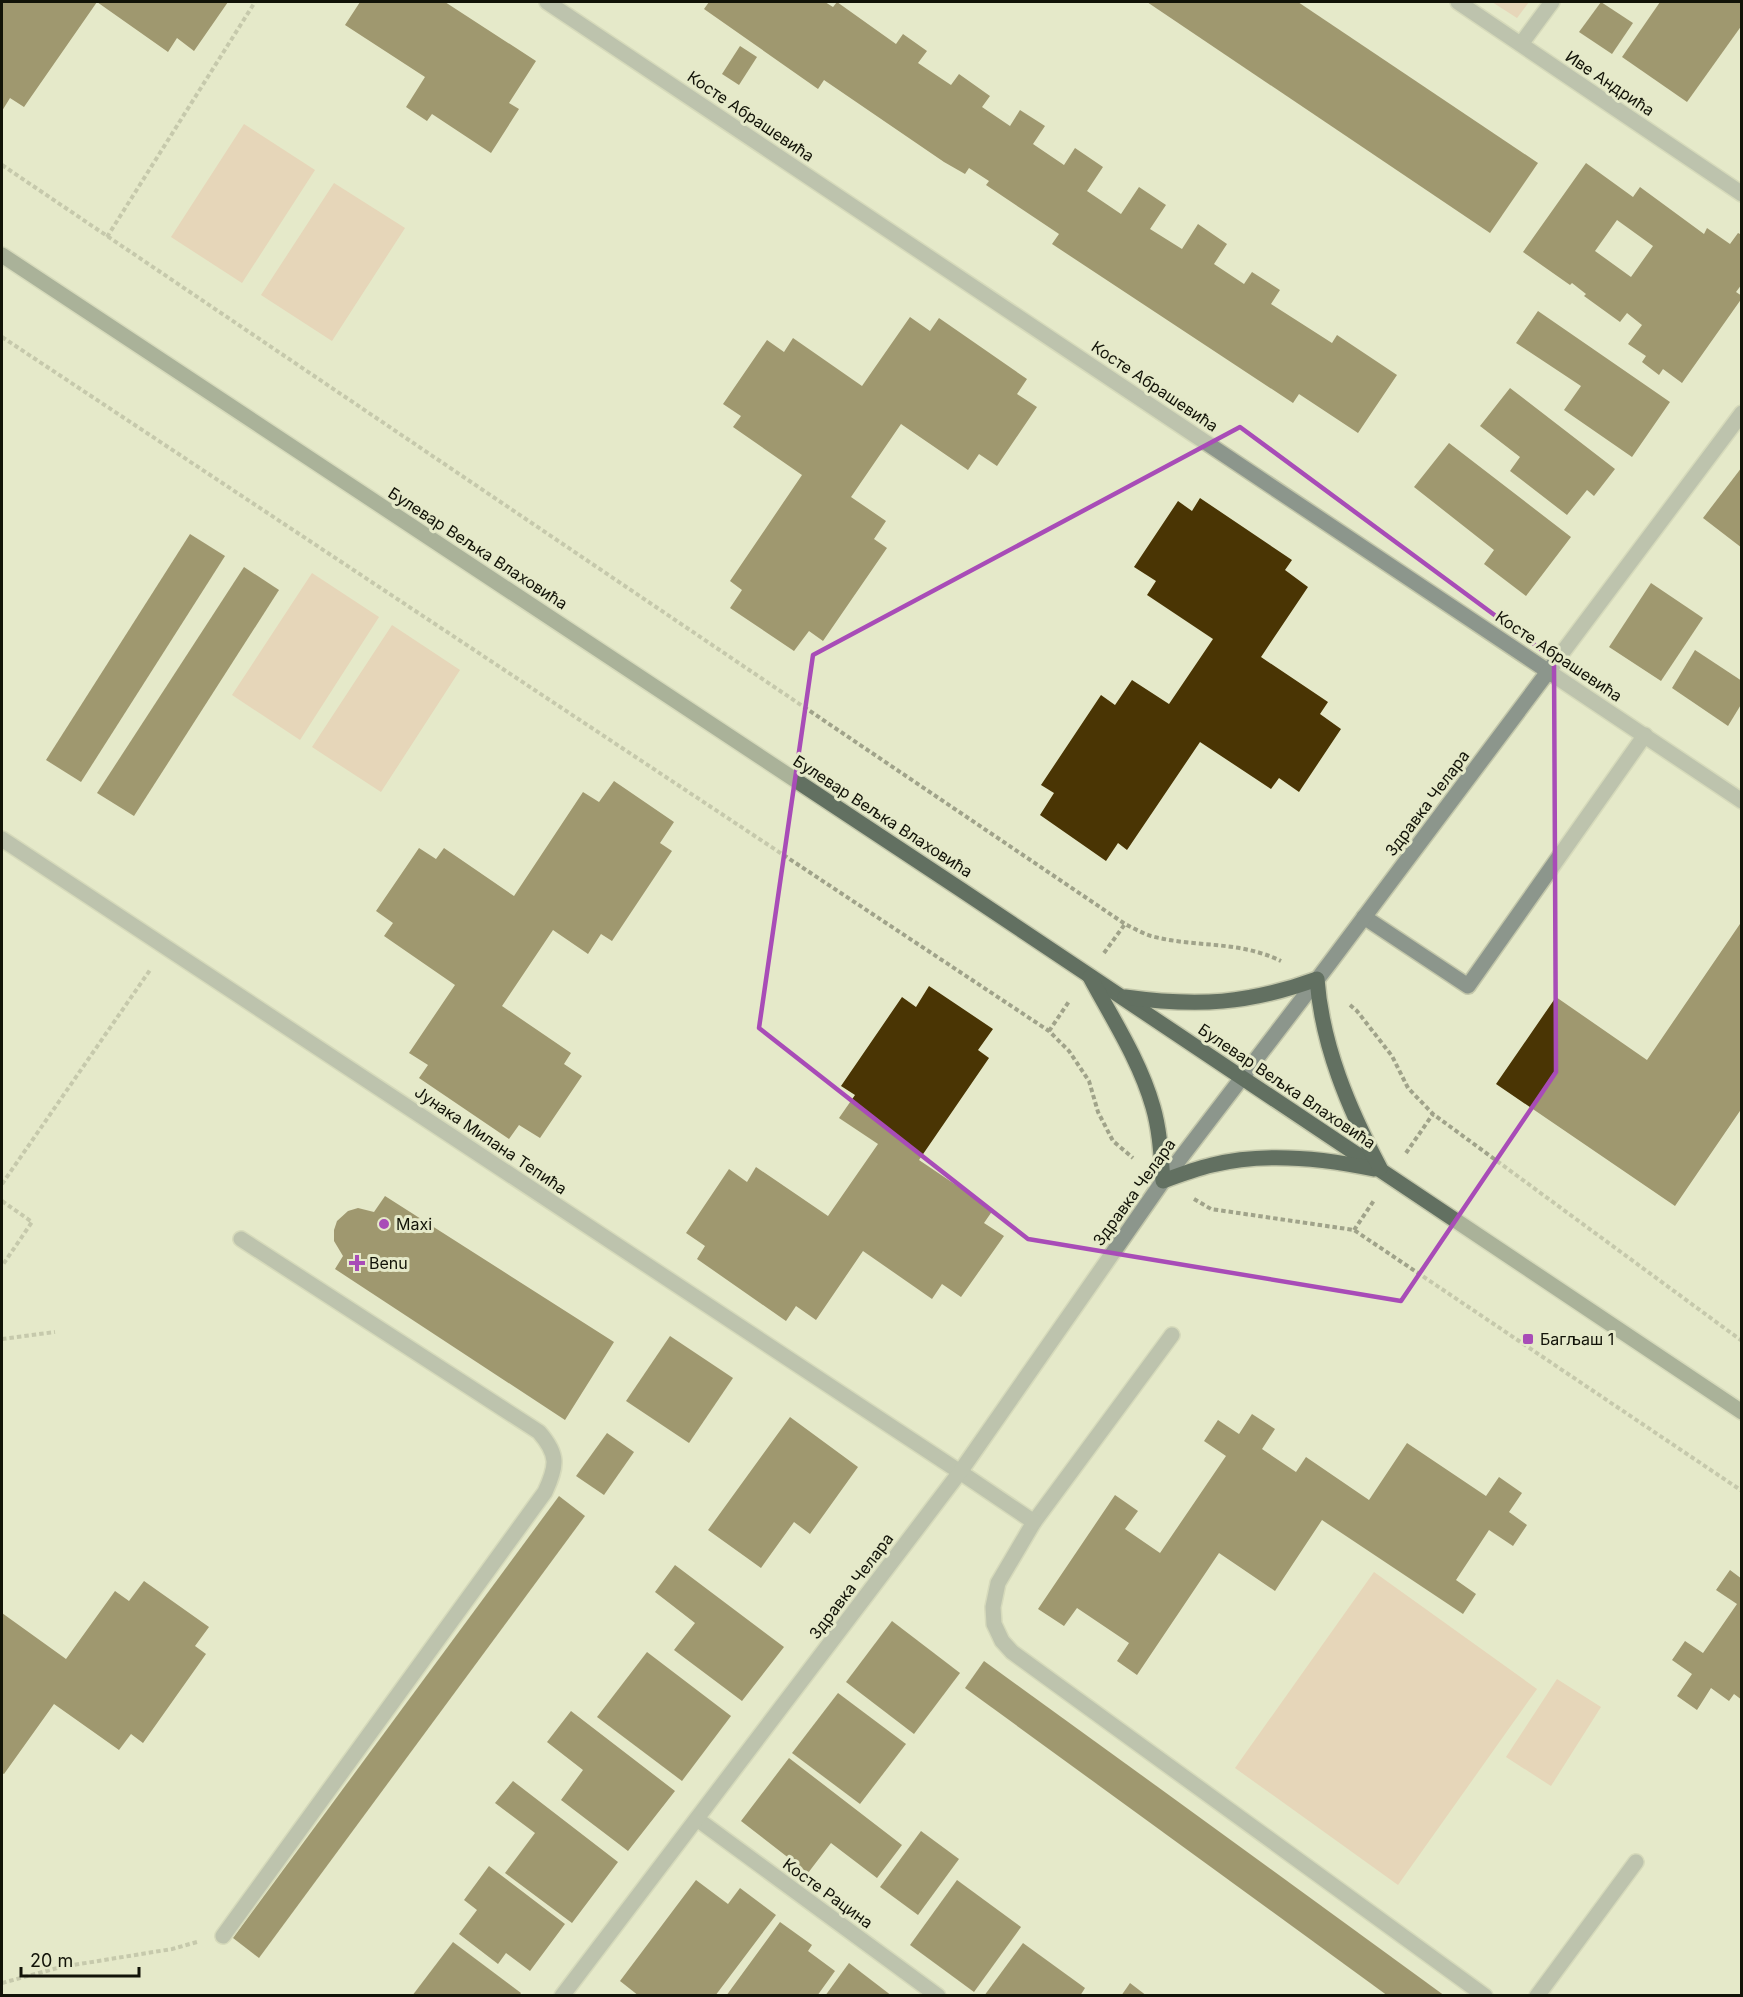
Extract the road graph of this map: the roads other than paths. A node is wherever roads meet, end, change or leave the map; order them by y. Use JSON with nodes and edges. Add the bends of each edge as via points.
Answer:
{"nodes":[{"id":1,"x":548,"y":2,"type":"edge"},
{"id":2,"x":1458,"y":2,"type":"edge"},
{"id":3,"x":1552,"y":2,"type":"edge"},
{"id":4,"x":1521,"y":44,"type":"junction"},
{"id":5,"x":1742,"y":194,"type":"edge"},
{"id":6,"x":2,"y":255,"type":"edge"},
{"id":7,"x":1742,"y":413,"type":"edge"},
{"id":8,"x":1549,"y":670,"type":"junction"},
{"id":9,"x":1645,"y":735,"type":"junction"},
{"id":10,"x":1742,"y":801,"type":"edge"},
{"id":11,"x":2,"y":839,"type":"edge"},
{"id":12,"x":1364,"y":917,"type":"junction"},
{"id":13,"x":1088,"y":974,"type":"junction"},
{"id":14,"x":1317,"y":979,"type":"junction"},
{"id":15,"x":1122,"y":997,"type":"junction"},
{"id":16,"x":1242,"y":1077,"type":"junction"},
{"id":17,"x":1381,"y":1170,"type":"junction"},
{"id":18,"x":1163,"y":1181,"type":"junction"},
{"id":19,"x":242,"y":1239,"type":"dead end"},
{"id":20,"x":1172,"y":1335,"type":"dead end"},
{"id":21,"x":1742,"y":1412,"type":"edge"},
{"id":22,"x":960,"y":1472,"type":"junction"},
{"id":23,"x":1035,"y":1522,"type":"junction"},
{"id":24,"x":697,"y":1819,"type":"junction"},
{"id":25,"x":1636,"y":1862,"type":"dead end"},
{"id":26,"x":223,"y":1936,"type":"road end"},
{"id":27,"x":562,"y":1995,"type":"edge"},
{"id":28,"x":938,"y":1995,"type":"edge"},
{"id":29,"x":1485,"y":1995,"type":"edge"},
{"id":30,"x":1537,"y":1995,"type":"edge"}],
"edges":[{"from":1,"to":8,"type":"street","name":"Косте Абрашевића"},
{"from":2,"to":4,"type":"street","name":"Иве Андрића"},
{"from":3,"to":4,"type":"street"},
{"from":4,"to":5,"type":"street","name":"Иве Андрића"},
{"from":6,"to":13,"type":"main road","name":"Булевар Вељка Влаховића"},
{"from":7,"to":8,"type":"street","name":"Здравка Челара"},
{"from":8,"to":9,"type":"street","name":"Косте Абрашевића"},
{"from":8,"to":12,"type":"street","name":"Здравка Челара"},
{"from":9,"to":10,"type":"street","name":"Косте Абрашевића"},
{"from":9,"to":12,"type":"street","via":[[1468,986]]},
{"from":11,"to":22,"type":"street","name":"Јунака Милана Тепића"},
{"from":12,"to":14,"type":"street","name":"Здравка Челара"},
{"from":13,"to":15,"type":"main road","name":"Булевар Вељка Влаховића"},
{"from":13,"to":18,"type":"main road","via":[[1133,1056],[1153,1106]]},
{"from":14,"to":15,"type":"main road","via":[[1285,991],[1205,1003]]},
{"from":14,"to":16,"type":"street","name":"Здравка Челара"},
{"from":14,"to":17,"type":"main road","via":[[1319,1007],[1340,1082]]},
{"from":15,"to":16,"type":"main road","name":"Булевар Вељка Влаховића"},
{"from":16,"to":17,"type":"main road","name":"Булевар Вељка Влаховића"},
{"from":16,"to":18,"type":"street","name":"Здравка Челара"},
{"from":17,"to":18,"type":"main road","via":[[1309,1160],[1256,1159],[1213,1165]]},
{"from":17,"to":21,"type":"main road","name":"Булевар Вељка Влаховића"},
{"from":18,"to":22,"type":"street","name":"Здравка Челара"},
{"from":19,"to":26,"type":"street","via":[[540,1432],[555,1459],[545,1492]]},
{"from":20,"to":23,"type":"street"},
{"from":22,"to":23,"type":"street","name":"Јунака Милана Тепића"},
{"from":22,"to":24,"type":"street","name":"Здравка Челара"},
{"from":23,"to":29,"type":"street","via":[[998,1583],[993,1607],[994,1624],[1012,1652]]},
{"from":24,"to":27,"type":"street","name":"Здравка Челара"},
{"from":24,"to":28,"type":"street","name":"Косте Рацина"},
{"from":25,"to":30,"type":"street"}]}
